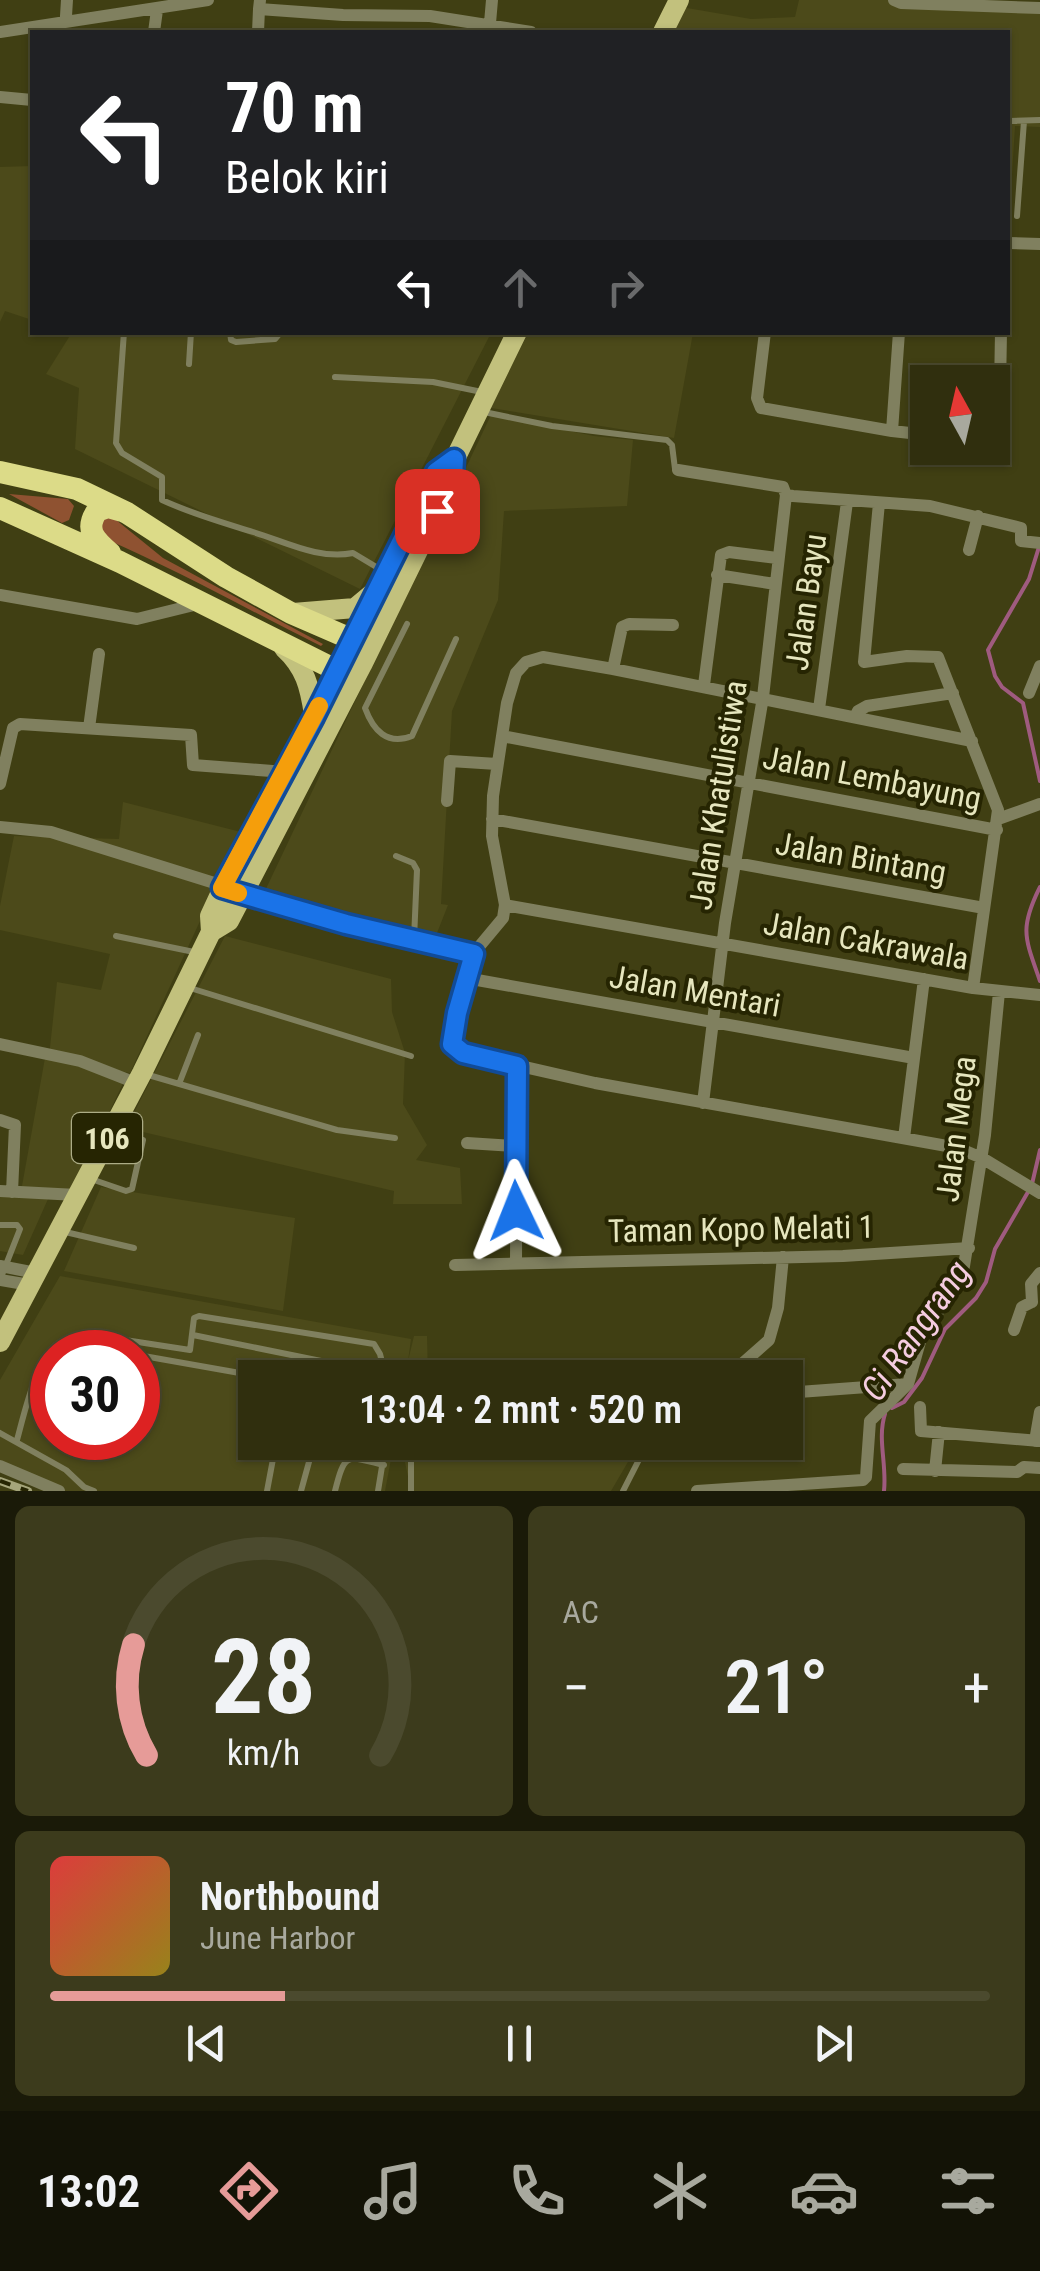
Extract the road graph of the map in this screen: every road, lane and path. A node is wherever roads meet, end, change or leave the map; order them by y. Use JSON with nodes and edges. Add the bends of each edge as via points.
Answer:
{"nodes":[{"id":1,"x":67,"y":0,"type":"edge"},
{"id":2,"x":208,"y":0,"type":"edge"},
{"id":3,"x":492,"y":0,"type":"edge"},
{"id":4,"x":679,"y":0,"type":"edge"},
{"id":5,"x":894,"y":0,"type":"edge"},
{"id":6,"x":260,"y":5,"type":"edge"},
{"id":7,"x":1040,"y":8,"type":"edge"},
{"id":8,"x":157,"y":10,"type":"junction"},
{"id":9,"x":66,"y":28,"type":"edge"},
{"id":10,"x":490,"y":28,"type":"edge"},
{"id":11,"x":30,"y":30,"type":"edge"},
{"id":12,"x":33,"y":30,"type":"edge"},
{"id":13,"x":154,"y":30,"type":"edge"},
{"id":14,"x":258,"y":30,"type":"edge"},
{"id":15,"x":664,"y":30,"type":"edge"},
{"id":16,"x":0,"y":32,"type":"edge"},
{"id":17,"x":0,"y":97,"type":"edge"},
{"id":18,"x":30,"y":100,"type":"edge"},
{"id":19,"x":1040,"y":120,"type":"edge"},
{"id":20,"x":1010,"y":121,"type":"edge"},
{"id":21,"x":1024,"y":121,"type":"junction"},
{"id":22,"x":1018,"y":216,"type":"dead end"},
{"id":23,"x":1010,"y":243,"type":"edge"},
{"id":24,"x":1040,"y":244,"type":"edge"},
{"id":25,"x":124,"y":335,"type":"edge"},
{"id":26,"x":191,"y":335,"type":"edge"},
{"id":27,"x":230,"y":335,"type":"edge"},
{"id":28,"x":278,"y":335,"type":"edge"},
{"id":29,"x":516,"y":335,"type":"edge"},
{"id":30,"x":765,"y":335,"type":"edge"},
{"id":31,"x":899,"y":335,"type":"edge"},
{"id":32,"x":1001,"y":335,"type":"edge"},
{"id":33,"x":188,"y":364,"type":"dead end"},
{"id":34,"x":1000,"y":365,"type":"edge"},
{"id":35,"x":335,"y":377,"type":"dead end"},
{"id":36,"x":482,"y":402,"type":"junction"},
{"id":37,"x":892,"y":432,"type":"junction"},
{"id":38,"x":910,"y":433,"type":"edge"},
{"id":39,"x":454,"y":459,"type":"junction"},
{"id":40,"x":0,"y":463,"type":"edge"},
{"id":41,"x":678,"y":470,"type":"joint"},
{"id":42,"x":0,"y":472,"type":"edge"},
{"id":43,"x":36,"y":479,"type":"junction"},
{"id":44,"x":0,"y":480,"type":"edge"},
{"id":45,"x":786,"y":495,"type":"junction"},
{"id":46,"x":847,"y":502,"type":"junction"},
{"id":47,"x":878,"y":503,"type":"junction"},
{"id":48,"x":0,"y":508,"type":"edge"},
{"id":49,"x":127,"y":512,"type":"junction"},
{"id":50,"x":978,"y":516,"type":"junction"},
{"id":51,"x":1038,"y":543,"type":"edge"},
{"id":52,"x":969,"y":550,"type":"dead end"},
{"id":53,"x":777,"y":558,"type":"junction"},
{"id":54,"x":120,"y":562,"type":"junction"},
{"id":55,"x":717,"y":575,"type":"junction"},
{"id":56,"x":383,"y":579,"type":"junction"},
{"id":57,"x":775,"y":584,"type":"junction"},
{"id":58,"x":0,"y":596,"type":"edge"},
{"id":59,"x":200,"y":603,"type":"junction"},
{"id":60,"x":292,"y":613,"type":"junction"},
{"id":61,"x":407,"y":624,"type":"dead end"},
{"id":62,"x":673,"y":626,"type":"dead end"},
{"id":63,"x":270,"y":636,"type":"junction"},
{"id":64,"x":456,"y":638,"type":"dead end"},
{"id":65,"x":99,"y":654,"type":"dead end"},
{"id":66,"x":355,"y":661,"type":"junction"},
{"id":67,"x":1040,"y":666,"type":"edge"},
{"id":68,"x":613,"y":669,"type":"junction"},
{"id":69,"x":382,"y":676,"type":"junction"},
{"id":70,"x":704,"y":685,"type":"junction"},
{"id":71,"x":953,"y":693,"type":"junction"},
{"id":72,"x":1029,"y":693,"type":"dead end"},
{"id":73,"x":763,"y":698,"type":"junction"},
{"id":74,"x":819,"y":710,"type":"junction"},
{"id":75,"x":314,"y":717,"type":"junction"},
{"id":76,"x":854,"y":717,"type":"junction"},
{"id":77,"x":89,"y":728,"type":"junction"},
{"id":78,"x":502,"y":736,"type":"junction"},
{"id":79,"x":972,"y":741,"type":"junction"},
{"id":80,"x":497,"y":764,"type":"junction"},
{"id":81,"x":286,"y":772,"type":"junction"},
{"id":82,"x":748,"y":782,"type":"junction"},
{"id":83,"x":0,"y":784,"type":"edge"},
{"id":84,"x":447,"y":801,"type":"dead end"},
{"id":85,"x":1040,"y":804,"type":"edge"},
{"id":86,"x":492,"y":820,"type":"junction"},
{"id":87,"x":998,"y":824,"type":"junction"},
{"id":88,"x":0,"y":827,"type":"edge"},
{"id":89,"x":396,"y":856,"type":"dead end"},
{"id":90,"x":735,"y":862,"type":"junction"},
{"id":91,"x":232,"y":891,"type":"junction"},
{"id":92,"x":505,"y":905,"type":"junction"},
{"id":93,"x":984,"y":908,"type":"junction"},
{"id":94,"x":116,"y":936,"type":"dead end"},
{"id":95,"x":414,"y":940,"type":"junction"},
{"id":96,"x":723,"y":943,"type":"junction"},
{"id":97,"x":200,"y":954,"type":"junction"},
{"id":98,"x":474,"y":954,"type":"junction"},
{"id":99,"x":466,"y":978,"type":"junction"},
{"id":100,"x":924,"y":979,"type":"junction"},
{"id":101,"x":184,"y":986,"type":"junction"},
{"id":102,"x":973,"y":988,"type":"junction"},
{"id":103,"x":1000,"y":992,"type":"junction"},
{"id":104,"x":1040,"y":995,"type":"edge"},
{"id":105,"x":714,"y":1023,"type":"junction"},
{"id":106,"x":198,"y":1035,"type":"dead end"},
{"id":107,"x":0,"y":1044,"type":"edge"},
{"id":108,"x":411,"y":1056,"type":"dead end"},
{"id":109,"x":914,"y":1058,"type":"junction"},
{"id":110,"x":517,"y":1066,"type":"junction"},
{"id":111,"x":139,"y":1078,"type":"junction"},
{"id":112,"x":180,"y":1084,"type":"junction"},
{"id":113,"x":703,"y":1103,"type":"junction"},
{"id":114,"x":0,"y":1120,"type":"edge"},
{"id":115,"x":985,"y":1135,"type":"junction"},
{"id":116,"x":395,"y":1138,"type":"dead end"},
{"id":117,"x":904,"y":1138,"type":"junction"},
{"id":118,"x":143,"y":1140,"type":"dead end"},
{"id":119,"x":467,"y":1143,"type":"dead end"},
{"id":120,"x":514,"y":1146,"type":"junction"},
{"id":121,"x":958,"y":1148,"type":"junction"},
{"id":122,"x":982,"y":1158,"type":"junction"},
{"id":123,"x":82,"y":1186,"type":"junction"},
{"id":124,"x":6,"y":1192,"type":"edge"},
{"id":125,"x":1040,"y":1193,"type":"edge"},
{"id":126,"x":0,"y":1225,"type":"edge"},
{"id":127,"x":60,"y":1230,"type":"junction"},
{"id":128,"x":134,"y":1248,"type":"dead end"},
{"id":129,"x":969,"y":1248,"type":"junction"},
{"id":130,"x":783,"y":1257,"type":"junction"},
{"id":131,"x":516,"y":1262,"type":"junction"},
{"id":132,"x":455,"y":1265,"type":"dead end"},
{"id":133,"x":1,"y":1271,"type":"edge"},
{"id":134,"x":1040,"y":1273,"type":"edge"},
{"id":135,"x":33,"y":1279,"type":"junction"},
{"id":136,"x":1036,"y":1303,"type":"edge"},
{"id":137,"x":1014,"y":1330,"type":"dead end"},
{"id":138,"x":193,"y":1335,"type":"junction"},
{"id":139,"x":0,"y":1342,"type":"edge"},
{"id":140,"x":160,"y":1346,"type":"edge"},
{"id":141,"x":160,"y":1360,"type":"edge"},
{"id":142,"x":310,"y":1360,"type":"edge"},
{"id":143,"x":381,"y":1360,"type":"edge"},
{"id":144,"x":746,"y":1360,"type":"edge"},
{"id":145,"x":238,"y":1373,"type":"edge"},
{"id":146,"x":908,"y":1384,"type":"junction"},
{"id":147,"x":803,"y":1392,"type":"edge"},
{"id":148,"x":30,"y":1394,"type":"edge"},
{"id":149,"x":920,"y":1407,"type":"dead end"},
{"id":150,"x":1040,"y":1412,"type":"edge"},
{"id":151,"x":938,"y":1432,"type":"junction"},
{"id":152,"x":0,"y":1433,"type":"edge"},
{"id":153,"x":17,"y":1440,"type":"junction"},
{"id":154,"x":1038,"y":1441,"type":"edge"},
{"id":155,"x":273,"y":1460,"type":"edge"},
{"id":156,"x":309,"y":1460,"type":"edge"},
{"id":157,"x":348,"y":1460,"type":"edge"},
{"id":158,"x":361,"y":1460,"type":"edge"},
{"id":159,"x":384,"y":1460,"type":"edge"},
{"id":160,"x":411,"y":1460,"type":"edge"},
{"id":161,"x":639,"y":1460,"type":"edge"},
{"id":162,"x":384,"y":1465,"type":"junction"},
{"id":163,"x":0,"y":1466,"type":"edge"},
{"id":164,"x":1040,"y":1468,"type":"edge"},
{"id":165,"x":903,"y":1469,"type":"dead end"},
{"id":166,"x":935,"y":1471,"type":"junction"},
{"id":167,"x":84,"y":1487,"type":"junction"},
{"id":168,"x":74,"y":1490,"type":"edge"},
{"id":169,"x":59,"y":1491,"type":"edge"},
{"id":170,"x":94,"y":1491,"type":"edge"},
{"id":171,"x":268,"y":1491,"type":"edge"},
{"id":172,"x":301,"y":1491,"type":"edge"},
{"id":173,"x":335,"y":1491,"type":"edge"},
{"id":174,"x":378,"y":1491,"type":"edge"},
{"id":175,"x":411,"y":1491,"type":"edge"},
{"id":176,"x":623,"y":1491,"type":"edge"},
{"id":177,"x":697,"y":1491,"type":"edge"}],
"edges":[{"from":1,"to":9,"type":"street"},
{"from":2,"to":8,"type":"street"},
{"from":3,"to":10,"type":"street"},
{"from":4,"to":15,"type":"main road"},
{"from":5,"to":7,"type":"street"},
{"from":6,"to":10,"type":"street","via":[[430,16]]},
{"from":6,"to":14,"type":"street"},
{"from":8,"to":9,"type":"street"},
{"from":8,"to":13,"type":"street"},
{"from":9,"to":12,"type":"street"},
{"from":11,"to":16,"type":"street"},
{"from":17,"to":18,"type":"street"},
{"from":19,"to":21,"type":"lane"},
{"from":20,"to":21,"type":"lane"},
{"from":21,"to":22,"type":"lane"},
{"from":23,"to":24,"type":"street"},
{"from":25,"to":56,"type":"lane","via":[[116,443],[162,477],[162,500],[310,552],[354,554]]},
{"from":26,"to":33,"type":"lane"},
{"from":27,"to":28,"type":"lane","via":[[236,342]]},
{"from":29,"to":36,"type":"main road","number":"106"},
{"from":30,"to":37,"type":"street","via":[[761,408]]},
{"from":31,"to":37,"type":"street"},
{"from":32,"to":34,"type":"street"},
{"from":35,"to":36,"type":"lane","via":[[433,382]]},
{"from":36,"to":39,"type":"main road","number":"106"},
{"from":36,"to":41,"type":"lane","via":[[552,426],[667,440]]},
{"from":37,"to":38,"type":"street"},
{"from":39,"to":56,"type":"main road","number":"106","via":[[436,472]]},
{"from":39,"to":66,"type":"main road","number":"106","via":[[453,479]]},
{"from":40,"to":43,"type":"highway"},
{"from":41,"to":45,"type":"street","via":[[782,486]]},
{"from":42,"to":43,"type":"highway"},
{"from":43,"to":44,"type":"highway"},
{"from":43,"to":49,"type":"highway"},
{"from":45,"to":46,"type":"street"},
{"from":45,"to":53,"type":"street","name":"Jalan Khatulistiwa"},
{"from":46,"to":47,"type":"street"},
{"from":46,"to":74,"type":"street","name":"Jalan Bayu"},
{"from":47,"to":50,"type":"street"},
{"from":47,"to":71,"type":"street","via":[[864,662],[937,656]]},
{"from":48,"to":54,"type":"highway"},
{"from":49,"to":54,"type":"highway","via":[[108,507],[90,525],[92,536]]},
{"from":49,"to":60,"type":"highway","via":[[192,558]]},
{"from":50,"to":51,"type":"street","via":[[1022,528],[1022,541]]},
{"from":50,"to":52,"type":"street"},
{"from":53,"to":55,"type":"street","via":[[724,552]]},
{"from":53,"to":57,"type":"street","name":"Jalan Khatulistiwa"},
{"from":54,"to":59,"type":"highway"},
{"from":55,"to":57,"type":"street"},
{"from":55,"to":70,"type":"street"},
{"from":56,"to":60,"type":"main road","via":[[355,608]]},
{"from":56,"to":66,"type":"main road","number":"106"},
{"from":57,"to":73,"type":"street","name":"Jalan Khatulistiwa"},
{"from":58,"to":59,"type":"street","via":[[123,618]]},
{"from":59,"to":63,"type":"highway"},
{"from":60,"to":66,"type":"highway"},
{"from":61,"to":69,"type":"lane"},
{"from":62,"to":68,"type":"street","via":[[622,627]]},
{"from":63,"to":66,"type":"highway"},
{"from":63,"to":75,"type":"main road","via":[[306,674]]},
{"from":64,"to":69,"type":"lane","via":[[410,738],[380,735],[366,712]]},
{"from":65,"to":77,"type":"street"},
{"from":66,"to":69,"type":"lane"},
{"from":66,"to":75,"type":"main road","number":"106"},
{"from":66,"to":91,"type":"main road","number":"106"},
{"from":67,"to":72,"type":"street"},
{"from":68,"to":70,"type":"street"},
{"from":68,"to":78,"type":"street","via":[[543,658],[526,662],[516,674]]},
{"from":70,"to":73,"type":"street"},
{"from":71,"to":76,"type":"street","via":[[868,706]]},
{"from":71,"to":79,"type":"street"},
{"from":73,"to":74,"type":"street"},
{"from":73,"to":82,"type":"street","name":"Jalan Khatulistiwa"},
{"from":74,"to":76,"type":"street"},
{"from":75,"to":81,"type":"main road","number":"106"},
{"from":76,"to":79,"type":"street"},
{"from":77,"to":81,"type":"street","via":[[145,726],[190,734],[196,766]]},
{"from":77,"to":83,"type":"street","via":[[16,725]]},
{"from":78,"to":80,"type":"street"},
{"from":78,"to":82,"type":"street","name":"Jalan Lembayung"},
{"from":79,"to":87,"type":"street"},
{"from":80,"to":84,"type":"street","via":[[450,761]]},
{"from":80,"to":86,"type":"street"},
{"from":81,"to":91,"type":"main road","number":"106"},
{"from":82,"to":87,"type":"street","name":"Jalan Lembayung"},
{"from":82,"to":90,"type":"street","name":"Jalan Khatulistiwa"},
{"from":85,"to":87,"type":"street"},
{"from":86,"to":90,"type":"street","name":"Jalan Bintang"},
{"from":86,"to":92,"type":"street"},
{"from":87,"to":93,"type":"street"},
{"from":88,"to":91,"type":"street","via":[[51,832]]},
{"from":89,"to":95,"type":"lane","via":[[417,870]]},
{"from":90,"to":93,"type":"street","name":"Jalan Bintang"},
{"from":90,"to":96,"type":"street","name":"Jalan Khatulistiwa"},
{"from":91,"to":95,"type":"street"},
{"from":91,"to":97,"type":"main road","number":"106","via":[[210,916],[211,932]]},
{"from":92,"to":96,"type":"street","name":"Jalan Cakrawala"},
{"from":92,"to":98,"type":"street","via":[[503,918]]},
{"from":93,"to":102,"type":"street"},
{"from":94,"to":97,"type":"lane"},
{"from":95,"to":98,"type":"street"},
{"from":96,"to":100,"type":"street","name":"Jalan Cakrawala"},
{"from":96,"to":105,"type":"street","name":"Jalan Khatulistiwa"},
{"from":97,"to":101,"type":"main road","number":"106"},
{"from":98,"to":99,"type":"street"},
{"from":99,"to":105,"type":"street","name":"Jalan Mentari"},
{"from":99,"to":110,"type":"street","via":[[454,1047]]},
{"from":100,"to":102,"type":"street","name":"Jalan Cakrawala"},
{"from":100,"to":109,"type":"street"},
{"from":101,"to":108,"type":"lane"},
{"from":101,"to":111,"type":"main road","number":"106"},
{"from":102,"to":103,"type":"street","name":"Jalan Cakrawala"},
{"from":103,"to":104,"type":"street","name":"Jalan Cakrawala"},
{"from":103,"to":115,"type":"street","name":"Jalan Mega"},
{"from":105,"to":109,"type":"street","name":"Jalan Mentari"},
{"from":105,"to":113,"type":"street","name":"Jalan Khatulistiwa"},
{"from":106,"to":112,"type":"lane"},
{"from":107,"to":111,"type":"street"},
{"from":109,"to":117,"type":"street"},
{"from":110,"to":113,"type":"street"},
{"from":110,"to":120,"type":"street"},
{"from":111,"to":112,"type":"lane"},
{"from":111,"to":123,"type":"main road","number":"106"},
{"from":112,"to":116,"type":"lane","via":[[337,1130]]},
{"from":113,"to":117,"type":"street"},
{"from":114,"to":124,"type":"street","via":[[14,1126]]},
{"from":115,"to":121,"type":"street"},
{"from":115,"to":122,"type":"street","name":"Jalan Mega"},
{"from":117,"to":121,"type":"street"},
{"from":118,"to":123,"type":"lane","via":[[132,1190]]},
{"from":119,"to":120,"type":"street"},
{"from":120,"to":131,"type":"street"},
{"from":121,"to":122,"type":"street"},
{"from":122,"to":125,"type":"street"},
{"from":122,"to":129,"type":"street","name":"Jalan Mega"},
{"from":123,"to":124,"type":"street"},
{"from":123,"to":127,"type":"main road","number":"106"},
{"from":126,"to":133,"type":"lane","via":[[20,1229]]},
{"from":127,"to":128,"type":"lane"},
{"from":127,"to":135,"type":"main road","number":"106"},
{"from":129,"to":130,"type":"street","name":"Taman Kopo Melati 1"},
{"from":129,"to":146,"type":"street","name":"Jalan Mega","via":[[959,1279],[921,1338]]},
{"from":130,"to":131,"type":"street","name":"Taman Kopo Melati 1"},
{"from":130,"to":144,"type":"street","via":[[769,1340]]},
{"from":131,"to":132,"type":"street","name":"Taman Kopo Melati 1"},
{"from":133,"to":135,"type":"street"},
{"from":134,"to":136,"type":"street","via":[[1031,1284]]},
{"from":135,"to":139,"type":"main road","number":"106"},
{"from":136,"to":137,"type":"street","via":[[1022,1307]]},
{"from":138,"to":140,"type":"lane","via":[[187,1350]]},
{"from":138,"to":142,"type":"lane"},
{"from":138,"to":143,"type":"lane","via":[[199,1316],[374,1344]]},
{"from":141,"to":145,"type":"lane"},
{"from":146,"to":147,"type":"street"},
{"from":146,"to":177,"type":"street","name":"Jalan Mega","via":[[870,1421],[863,1480]]},
{"from":148,"to":153,"type":"lane"},
{"from":149,"to":151,"type":"street","via":[[920,1430]]},
{"from":150,"to":154,"type":"street"},
{"from":151,"to":154,"type":"street"},
{"from":151,"to":166,"type":"street"},
{"from":152,"to":153,"type":"lane"},
{"from":153,"to":167,"type":"lane"},
{"from":155,"to":171,"type":"lane"},
{"from":156,"to":172,"type":"lane"},
{"from":157,"to":173,"type":"lane","via":[[341,1464]]},
{"from":158,"to":162,"type":"lane"},
{"from":159,"to":162,"type":"lane"},
{"from":160,"to":175,"type":"lane"},
{"from":161,"to":176,"type":"lane"},
{"from":162,"to":174,"type":"lane"},
{"from":163,"to":169,"type":"street"},
{"from":164,"to":166,"type":"street"},
{"from":165,"to":166,"type":"street"},
{"from":167,"to":168,"type":"lane"},
{"from":167,"to":170,"type":"lane"}]}
